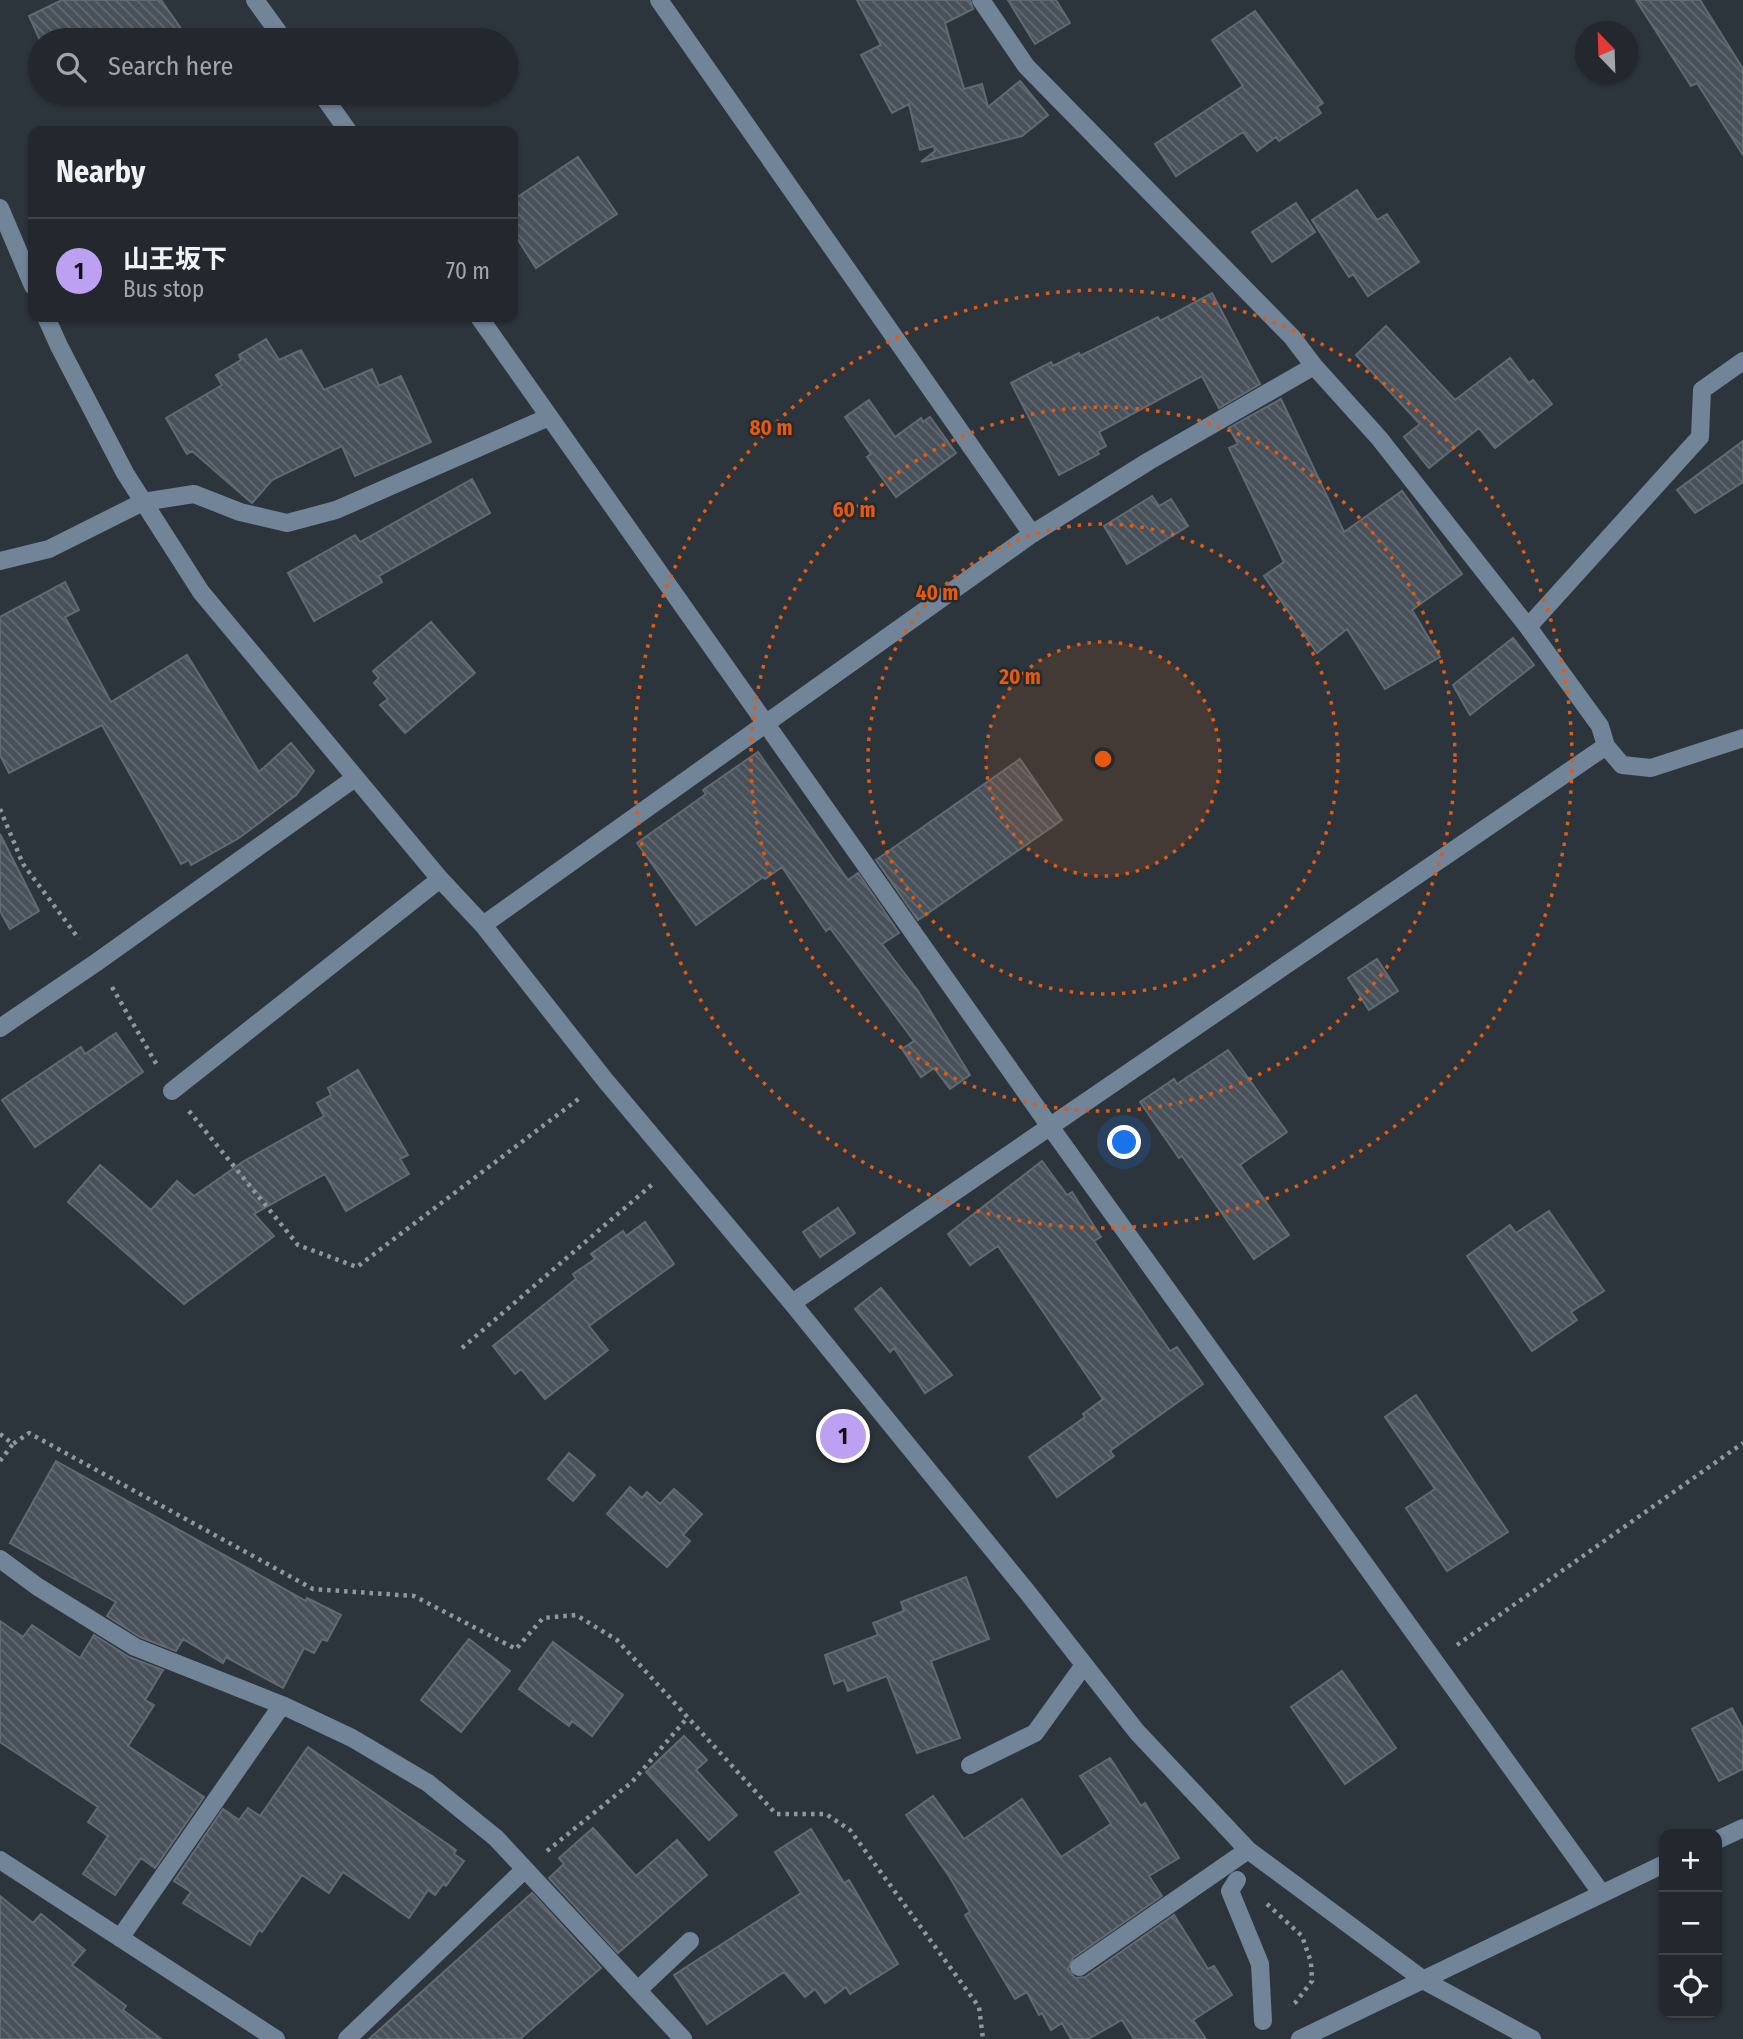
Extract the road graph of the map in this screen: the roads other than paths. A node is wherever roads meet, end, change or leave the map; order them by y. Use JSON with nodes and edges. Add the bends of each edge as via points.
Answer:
{"nodes":[{"id":1,"x":255,"y":0,"type":"edge"},
{"id":2,"x":659,"y":0,"type":"edge"},
{"id":3,"x":981,"y":0,"type":"edge"},
{"id":4,"x":275,"y":28,"type":"edge"},
{"id":5,"x":330,"y":105,"type":"edge"},
{"id":6,"x":344,"y":126,"type":"edge"},
{"id":7,"x":0,"y":208,"type":"edge"},
{"id":8,"x":28,"y":274,"type":"edge"},
{"id":9,"x":49,"y":322,"type":"edge"},
{"id":10,"x":482,"y":322,"type":"edge"},
{"id":11,"x":1743,"y":361,"type":"edge"},
{"id":12,"x":1314,"y":366,"type":"junction"},
{"id":13,"x":549,"y":417,"type":"junction"},
{"id":14,"x":143,"y":502,"type":"junction"},
{"id":15,"x":1032,"y":534,"type":"junction"},
{"id":16,"x":0,"y":561,"type":"edge"},
{"id":17,"x":1528,"y":627,"type":"junction"},
{"id":18,"x":766,"y":724,"type":"junction"},
{"id":19,"x":1743,"y":737,"type":"edge"},
{"id":20,"x":1606,"y":747,"type":"junction"},
{"id":21,"x":355,"y":778,"type":"junction"},
{"id":22,"x":440,"y":879,"type":"junction"},
{"id":23,"x":483,"y":925,"type":"junction"},
{"id":24,"x":0,"y":1028,"type":"edge"},
{"id":25,"x":172,"y":1091,"type":"road end"},
{"id":26,"x":1051,"y":1128,"type":"junction"},
{"id":27,"x":792,"y":1303,"type":"junction"},
{"id":28,"x":0,"y":1559,"type":"edge"},
{"id":29,"x":1084,"y":1665,"type":"junction"},
{"id":30,"x":282,"y":1705,"type":"junction"},
{"id":31,"x":970,"y":1765,"type":"dead end"},
{"id":32,"x":1743,"y":1828,"type":"edge"},
{"id":33,"x":1722,"y":1838,"type":"edge"},
{"id":34,"x":1248,"y":1850,"type":"junction"},
{"id":35,"x":0,"y":1860,"type":"edge"},
{"id":36,"x":1659,"y":1866,"type":"edge"},
{"id":37,"x":524,"y":1870,"type":"junction"},
{"id":38,"x":1237,"y":1880,"type":"dead end"},
{"id":39,"x":1602,"y":1894,"type":"junction"},
{"id":40,"x":120,"y":1938,"type":"junction"},
{"id":41,"x":690,"y":1941,"type":"dead end"},
{"id":42,"x":1079,"y":1967,"type":"dead end"},
{"id":43,"x":1425,"y":1981,"type":"junction"},
{"id":44,"x":638,"y":1990,"type":"junction"},
{"id":45,"x":1263,"y":2021,"type":"dead end"},
{"id":46,"x":276,"y":2039,"type":"edge"},
{"id":47,"x":347,"y":2039,"type":"edge"},
{"id":48,"x":683,"y":2039,"type":"edge"},
{"id":49,"x":1300,"y":2039,"type":"edge"},
{"id":50,"x":1532,"y":2039,"type":"edge"}],
"edges":[{"from":1,"to":4,"type":"street"},
{"from":2,"to":15,"type":"street"},
{"from":3,"to":12,"type":"street","via":[[1026,66],[1292,337]]},
{"from":5,"to":6,"type":"street"},
{"from":7,"to":8,"type":"street"},
{"from":9,"to":14,"type":"street"},
{"from":10,"to":13,"type":"street"},
{"from":11,"to":17,"type":"street","via":[[1702,390],[1700,437]]},
{"from":12,"to":15,"type":"street"},
{"from":12,"to":17,"type":"street","via":[[1379,438]]},
{"from":13,"to":14,"type":"street","via":[[336,510],[287,523],[194,494]]},
{"from":13,"to":18,"type":"street"},
{"from":14,"to":16,"type":"street","via":[[49,549]]},
{"from":14,"to":21,"type":"street","via":[[201,592]]},
{"from":15,"to":18,"type":"street"},
{"from":17,"to":20,"type":"street","via":[[1600,726]]},
{"from":18,"to":23,"type":"street"},
{"from":18,"to":26,"type":"street"},
{"from":19,"to":20,"type":"street","via":[[1651,768],[1622,765]]},
{"from":20,"to":26,"type":"street"},
{"from":21,"to":22,"type":"street"},
{"from":21,"to":24,"type":"street"},
{"from":22,"to":23,"type":"street"},
{"from":22,"to":25,"type":"street"},
{"from":23,"to":27,"type":"street","via":[[605,1080]]},
{"from":26,"to":27,"type":"street"},
{"from":26,"to":39,"type":"street"},
{"from":27,"to":29,"type":"street"},
{"from":28,"to":30,"type":"street","via":[[135,1647]]},
{"from":29,"to":31,"type":"street","via":[[1035,1733]]},
{"from":29,"to":34,"type":"street","via":[[1136,1732]]},
{"from":30,"to":37,"type":"street","via":[[352,1738],[428,1783],[496,1838]]},
{"from":30,"to":40,"type":"street"},
{"from":32,"to":33,"type":"street"},
{"from":34,"to":42,"type":"street"},
{"from":34,"to":43,"type":"street"},
{"from":35,"to":40,"type":"street"},
{"from":36,"to":39,"type":"street"},
{"from":37,"to":44,"type":"street"},
{"from":37,"to":47,"type":"street"},
{"from":38,"to":45,"type":"street","via":[[1230,1891],[1260,1965]]},
{"from":39,"to":43,"type":"street"},
{"from":40,"to":46,"type":"street"},
{"from":41,"to":44,"type":"street"},
{"from":43,"to":49,"type":"street"},
{"from":43,"to":50,"type":"street"},
{"from":44,"to":48,"type":"street"}]}
